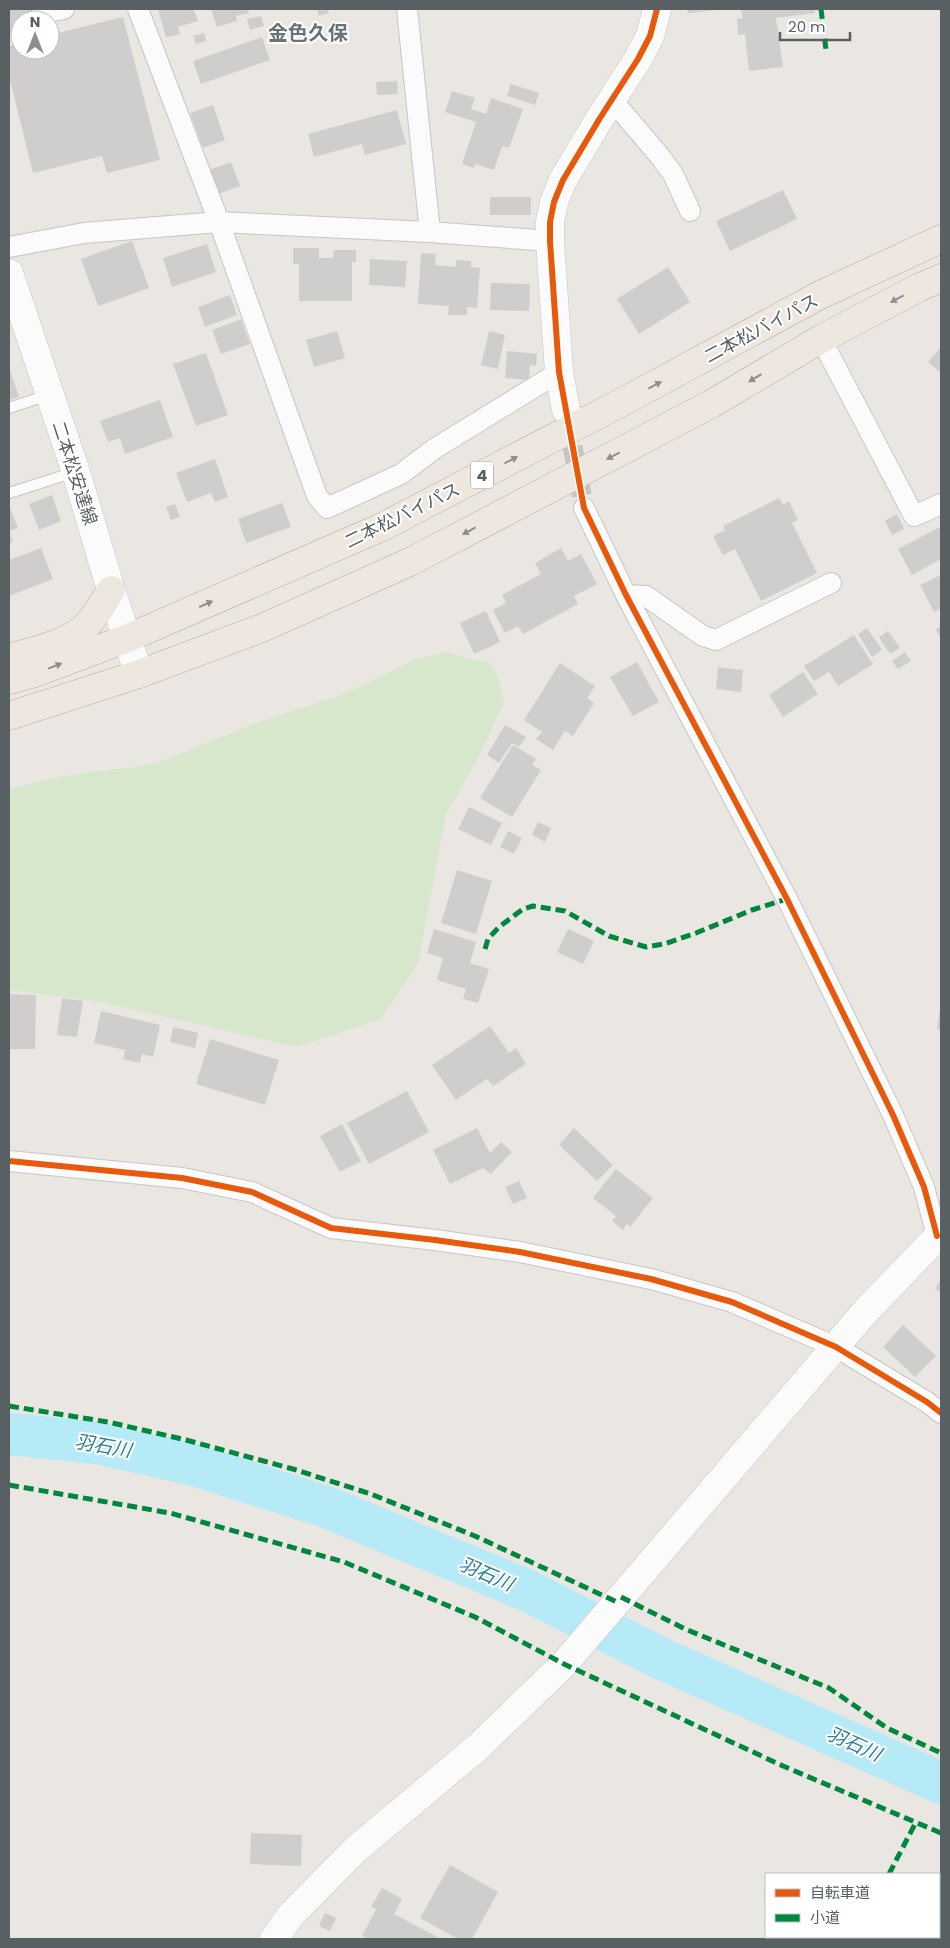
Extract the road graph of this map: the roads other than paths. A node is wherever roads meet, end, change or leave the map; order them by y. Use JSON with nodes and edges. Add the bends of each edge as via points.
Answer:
{"nodes":[{"id":1,"x":42,"y":9,"type":"edge"},
{"id":2,"x":64,"y":9,"type":"edge"},
{"id":3,"x":138,"y":9,"type":"edge"},
{"id":4,"x":407,"y":9,"type":"edge"},
{"id":5,"x":657,"y":9,"type":"edge"},
{"id":6,"x":612,"y":100,"type":"junction"},
{"id":7,"x":690,"y":211,"type":"dead end"},
{"id":8,"x":219,"y":222,"type":"junction"},
{"id":9,"x":430,"y":232,"type":"junction"},
{"id":10,"x":941,"y":238,"type":"edge"},
{"id":11,"x":550,"y":241,"type":"junction"},
{"id":12,"x":9,"y":247,"type":"edge"},
{"id":13,"x":9,"y":273,"type":"edge"},
{"id":14,"x":941,"y":278,"type":"edge"},
{"id":15,"x":821,"y":339,"type":"junction"},
{"id":16,"x":559,"y":372,"type":"junction"},
{"id":17,"x":50,"y":394,"type":"junction"},
{"id":18,"x":9,"y":408,"type":"edge"},
{"id":19,"x":566,"y":410,"type":"tunnel mouth"},
{"id":20,"x":76,"y":472,"type":"junction"},
{"id":21,"x":9,"y":493,"type":"edge"},
{"id":22,"x":941,"y":504,"type":"edge"},
{"id":23,"x":584,"y":508,"type":"tunnel mouth"},
{"id":24,"x":831,"y":583,"type":"dead end"},
{"id":25,"x":111,"y":590,"type":"junction"},
{"id":26,"x":626,"y":595,"type":"junction"},
{"id":27,"x":128,"y":638,"type":"junction"},
{"id":28,"x":9,"y":658,"type":"edge"},
{"id":29,"x":139,"y":674,"type":"junction"},
{"id":30,"x":9,"y":680,"type":"edge"},
{"id":31,"x":9,"y":716,"type":"edge"},
{"id":32,"x":9,"y":1161,"type":"edge"},
{"id":33,"x":939,"y":1234,"type":"edge"},
{"id":34,"x":836,"y":1346,"type":"junction"},
{"id":35,"x":941,"y":1413,"type":"edge"},
{"id":36,"x":274,"y":1939,"type":"edge"}],
"edges":[{"from":1,"to":2,"type":"street","via":[[43,13]]},
{"from":3,"to":8,"type":"street"},
{"from":4,"to":9,"type":"street"},
{"from":5,"to":6,"type":"street","via":[[650,36]]},
{"from":6,"to":7,"type":"street","via":[[673,174]]},
{"from":6,"to":11,"type":"street","via":[[563,180],[554,202]]},
{"from":8,"to":9,"type":"street"},
{"from":8,"to":12,"type":"street","via":[[84,233]]},
{"from":8,"to":16,"type":"street","via":[[316,496],[327,508],[401,474]]},
{"from":9,"to":11,"type":"street"},
{"from":27,"to":10,"type":"highway","name":"二本松バイパス","number":"4","one_way":true,"via":[[382,527],[820,296]]},
{"from":11,"to":16,"type":"street"},
{"from":13,"to":17,"type":"street","name":"二本松安達線"},
{"from":14,"to":15,"type":"highway","one_way":true},
{"from":15,"to":22,"type":"street","via":[[914,516]]},
{"from":15,"to":29,"type":"highway","one_way":true,"via":[[711,404],[412,561],[262,628]]},
{"from":16,"to":19,"type":"street"},
{"from":17,"to":18,"type":"lane"},
{"from":17,"to":20,"type":"street","name":"二本松安達線"},
{"from":20,"to":21,"type":"lane"},
{"from":20,"to":25,"type":"street","name":"二本松安達線"},
{"from":23,"to":26,"type":"street"},
{"from":24,"to":26,"type":"street","via":[[716,640],[703,636],[646,596]]},
{"from":25,"to":27,"type":"street","name":"二本松安達線"},
{"from":25,"to":28,"type":"highway","via":[[98,612],[70,638]]},
{"from":26,"to":33,"type":"street","via":[[787,899],[911,1155]]},
{"from":27,"to":29,"type":"street","name":"二本松安達線"},
{"from":30,"to":27,"type":"highway","name":"二本松バイパス","number":"4","one_way":true},
{"from":29,"to":31,"type":"highway"},
{"from":32,"to":34,"type":"street","via":[[182,1178],[252,1192],[331,1228],[512,1251],[651,1279],[732,1302]]},
{"from":33,"to":34,"type":"street"},
{"from":34,"to":35,"type":"street"},
{"from":34,"to":36,"type":"street","via":[[569,1658],[478,1747],[354,1850],[290,1916]]}]}
